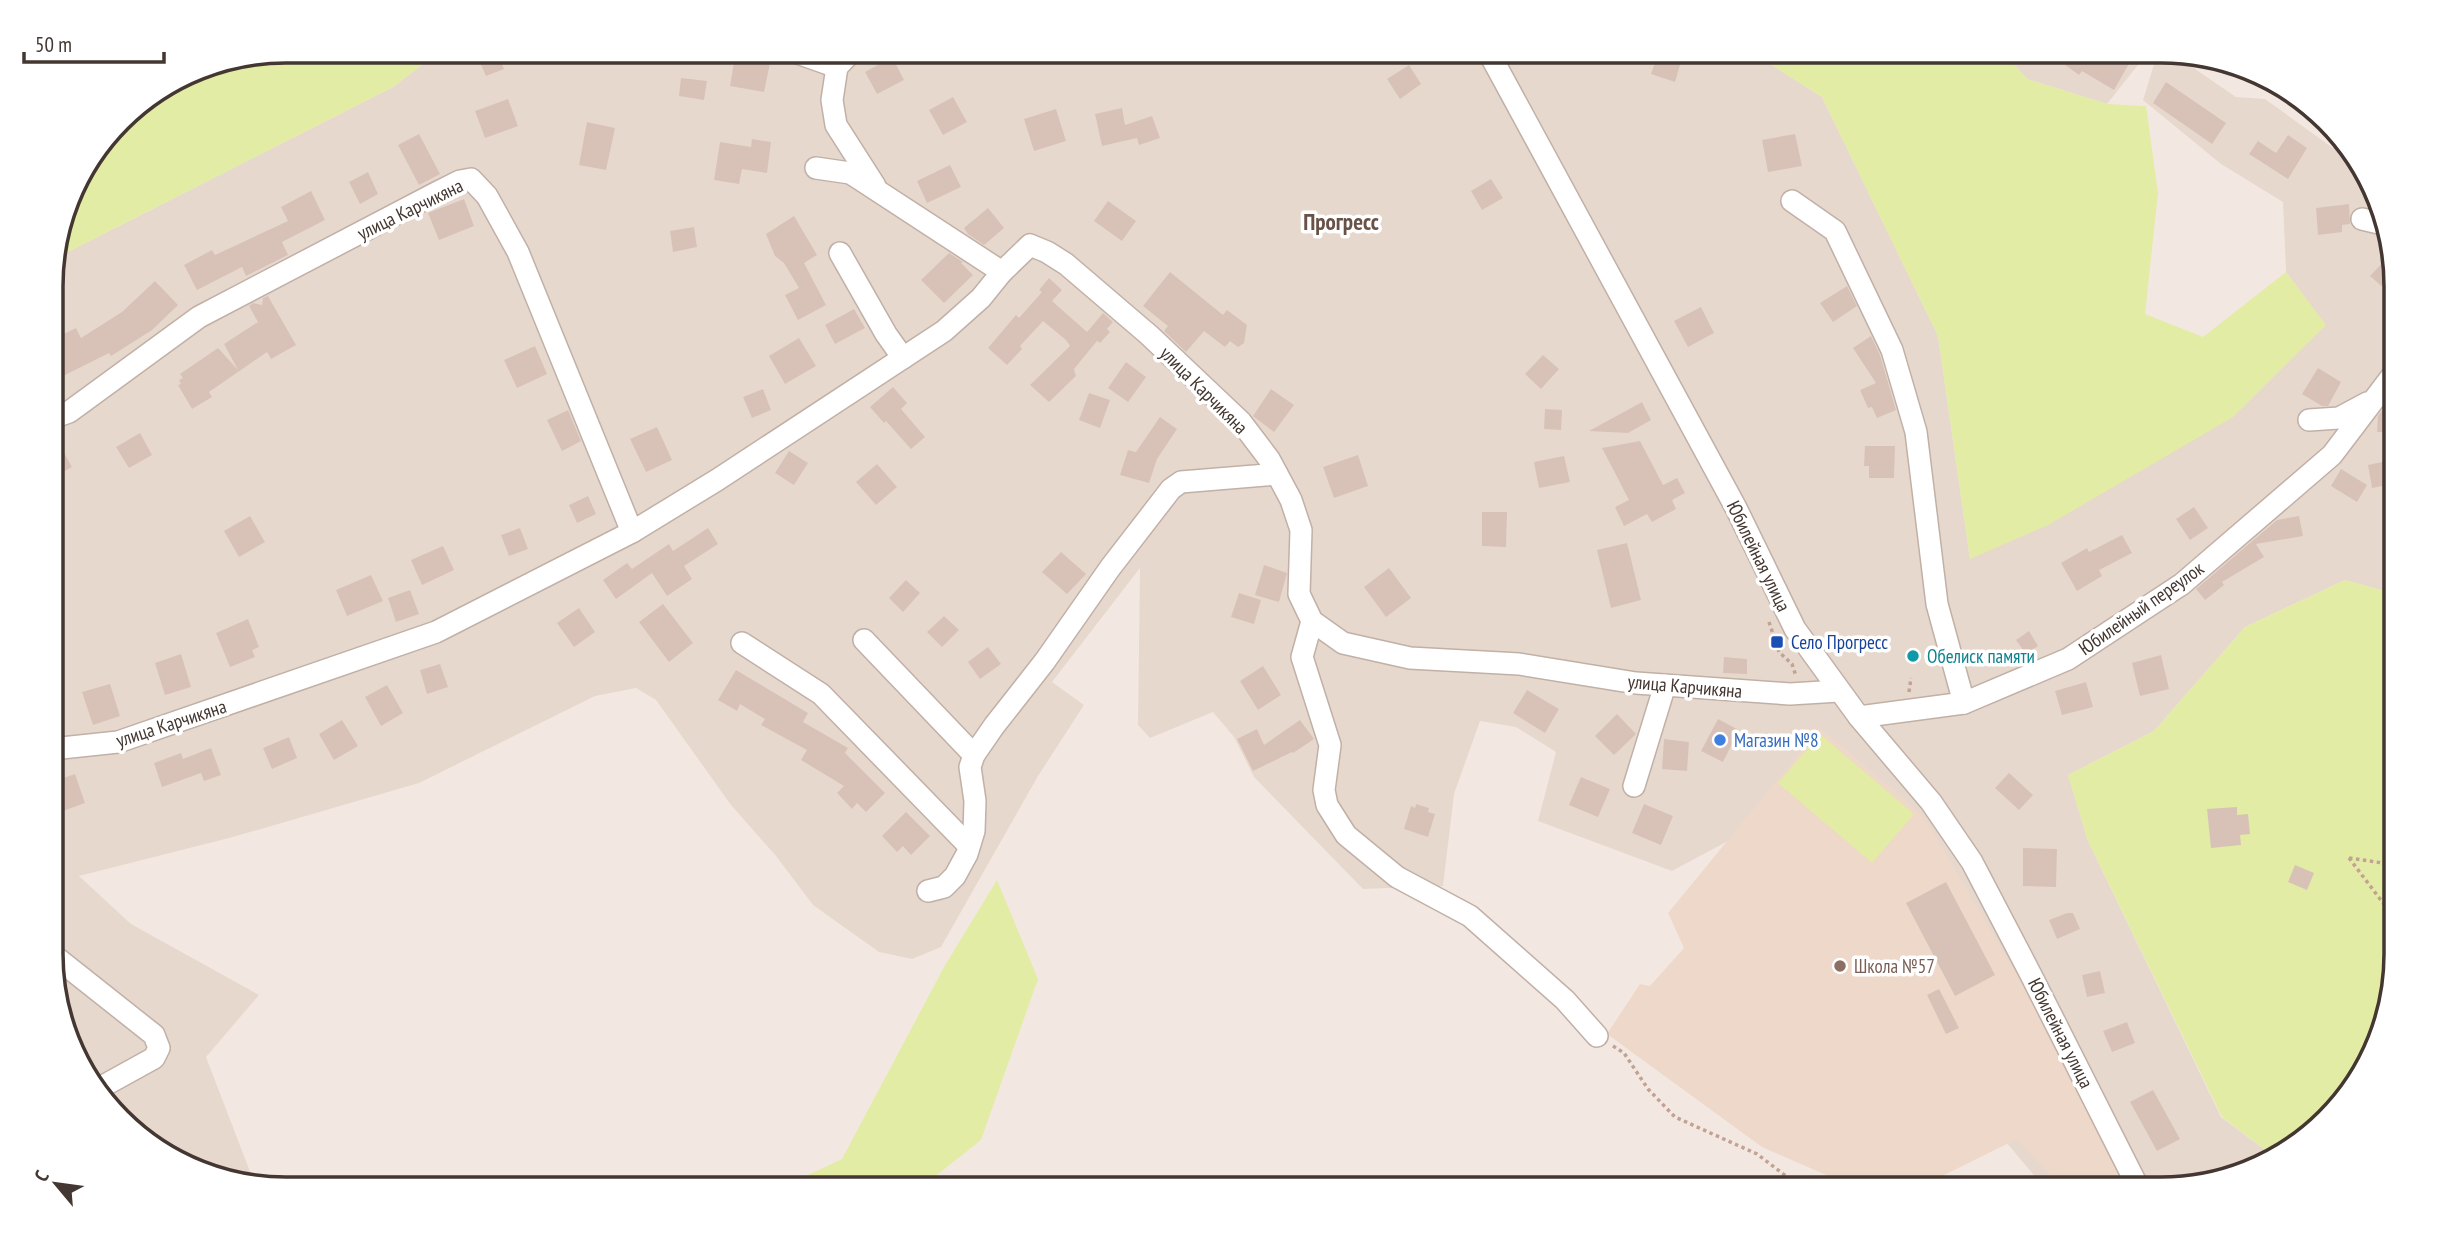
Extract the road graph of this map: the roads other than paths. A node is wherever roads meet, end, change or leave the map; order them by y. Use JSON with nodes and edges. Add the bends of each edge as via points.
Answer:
{"nodes":[{"id":1,"x":826,"y":63,"type":"edge"},
{"id":2,"x":841,"y":63,"type":"edge"},
{"id":3,"x":1495,"y":63,"type":"edge"},
{"id":4,"x":837,"y":67,"type":"junction"},
{"id":5,"x":816,"y":168,"type":"dead end"},
{"id":6,"x":878,"y":191,"type":"junction"},
{"id":7,"x":1792,"y":201,"type":"dead end"},
{"id":8,"x":840,"y":253,"type":"dead end"},
{"id":9,"x":1002,"y":272,"type":"junction"},
{"id":10,"x":903,"y":358,"type":"junction"},
{"id":11,"x":2384,"y":386,"type":"edge"},
{"id":12,"x":2375,"y":398,"type":"junction"},
{"id":13,"x":63,"y":414,"type":"edge"},
{"id":14,"x":2309,"y":420,"type":"dead end"},
{"id":15,"x":1277,"y":474,"type":"junction"},
{"id":16,"x":632,"y":532,"type":"junction"},
{"id":17,"x":1312,"y":621,"type":"junction"},
{"id":18,"x":864,"y":640,"type":"dead end"},
{"id":19,"x":742,"y":643,"type":"dead end"},
{"id":20,"x":1665,"y":685,"type":"junction"},
{"id":21,"x":1839,"y":691,"type":"junction"},
{"id":22,"x":1964,"y":703,"type":"junction"},
{"id":23,"x":1859,"y":717,"type":"junction"},
{"id":24,"x":63,"y":748,"type":"edge"},
{"id":25,"x":974,"y":755,"type":"junction"},
{"id":26,"x":1634,"y":786,"type":"dead end"},
{"id":27,"x":969,"y":846,"type":"junction"},
{"id":28,"x":928,"y":891,"type":"dead end"},
{"id":29,"x":64,"y":963,"type":"edge"},
{"id":30,"x":1597,"y":1036,"type":"road end"},
{"id":31,"x":106,"y":1085,"type":"edge"},
{"id":32,"x":2133,"y":1177,"type":"edge"}],
"edges":[{"from":1,"to":4,"type":"street"},
{"from":2,"to":4,"type":"street"},
{"from":3,"to":21,"type":"street","name":"Юбилейная улица","via":[[1736,508],[1795,629]]},
{"from":4,"to":6,"type":"street","via":[[832,100],[836,125]]},
{"from":5,"to":6,"type":"street","via":[[849,173]]},
{"from":6,"to":9,"type":"street"},
{"from":7,"to":22,"type":"street","via":[[1835,232],[1892,351],[1916,432],[1937,604]]},
{"from":8,"to":10,"type":"street"},
{"from":9,"to":10,"type":"street","name":"улица Карчикяна","via":[[944,331]]},
{"from":9,"to":15,"type":"street","name":"улица Карчикяна","via":[[1030,245],[1066,264],[1241,422]]},
{"from":10,"to":16,"type":"street","name":"улица Карчикяна"},
{"from":11,"to":12,"type":"street","name":"Юбилейный переулок"},
{"from":12,"to":14,"type":"street","via":[[2339,418]]},
{"from":12,"to":22,"type":"street","name":"Юбилейный переулок","via":[[2332,455],[2182,584],[2068,659]]},
{"from":13,"to":16,"type":"street","name":"улица Карчикяна","via":[[199,317],[471,179],[487,196],[518,252]]},
{"from":15,"to":17,"type":"street","name":"улица Карчикяна","via":[[1301,530],[1299,594]]},
{"from":15,"to":25,"type":"street","via":[[1181,482],[1171,489]]},
{"from":16,"to":24,"type":"street","name":"улица Карчикяна","via":[[436,632],[118,742]]},
{"from":17,"to":20,"type":"street","name":"улица Карчикяна","via":[[1343,643],[1409,658],[1519,664]]},
{"from":17,"to":30,"type":"street","via":[[1302,657],[1331,745],[1324,790],[1327,805],[1346,835],[1397,877],[1470,916],[1565,1000]]},
{"from":18,"to":25,"type":"street"},
{"from":19,"to":27,"type":"street","via":[[821,694]]},
{"from":20,"to":21,"type":"street","name":"улица Карчикяна","via":[[1790,694]]},
{"from":20,"to":26,"type":"street"},
{"from":21,"to":23,"type":"street","name":"Юбилейная улица"},
{"from":22,"to":23,"type":"street","name":"Юбилейный переулок"},
{"from":23,"to":32,"type":"street","name":"Юбилейная улица","via":[[1931,802],[1972,862]]},
{"from":25,"to":27,"type":"street","via":[[970,768],[974,831]]},
{"from":27,"to":28,"type":"street","via":[[955,876],[944,887]]},
{"from":29,"to":31,"type":"street","via":[[154,1035],[159,1048],[154,1058]]}]}
